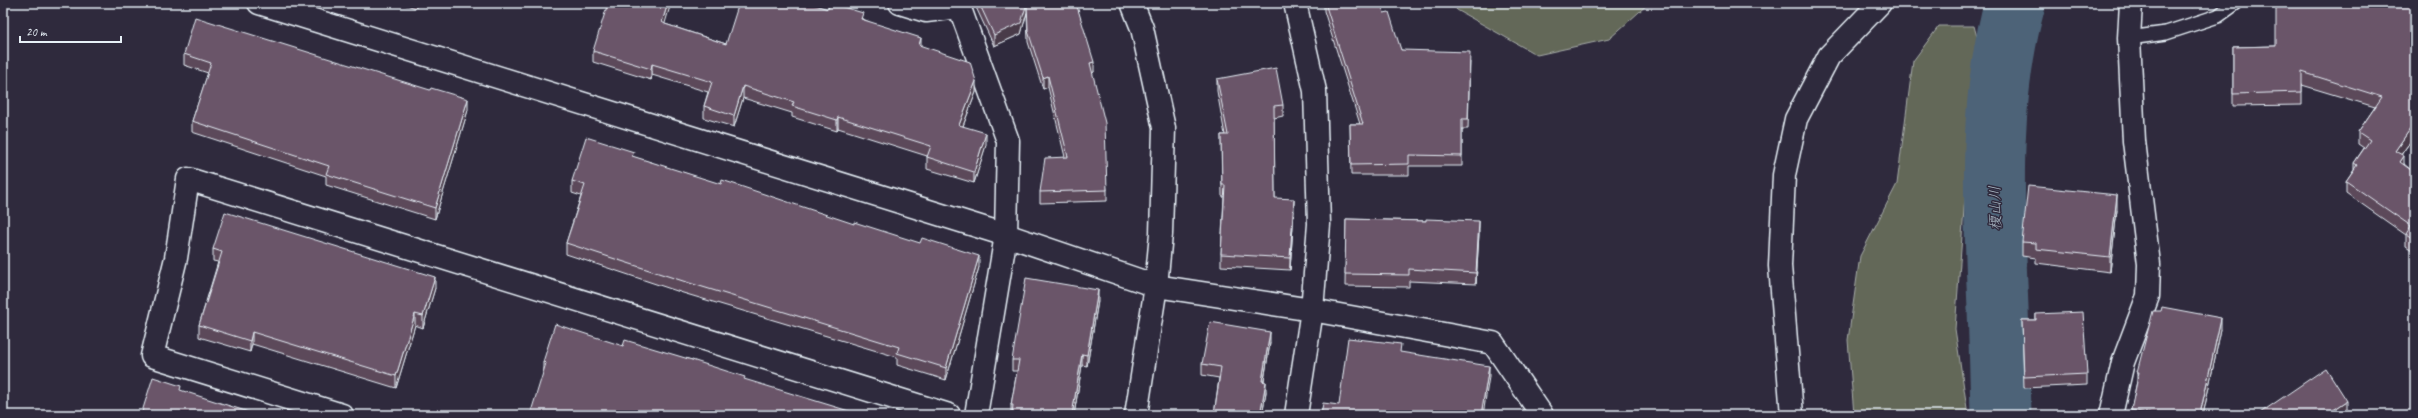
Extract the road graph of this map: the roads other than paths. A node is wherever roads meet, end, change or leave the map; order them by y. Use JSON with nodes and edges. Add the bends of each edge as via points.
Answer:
{"nodes":[{"id":1,"x":259,"y":3,"type":"edge"},
{"id":2,"x":900,"y":3,"type":"edge"},
{"id":3,"x":1132,"y":3,"type":"edge"},
{"id":4,"x":1295,"y":3,"type":"edge"},
{"id":5,"x":1880,"y":3,"type":"edge"},
{"id":6,"x":2131,"y":3,"type":"edge"},
{"id":7,"x":2236,"y":3,"type":"edge"},
{"id":8,"x":959,"y":5,"type":"edge"},
{"id":9,"x":2129,"y":38,"type":"junction"},
{"id":10,"x":1006,"y":235,"type":"junction"},
{"id":11,"x":1156,"y":286,"type":"junction"},
{"id":12,"x":1312,"y":310,"type":"junction"},
{"id":13,"x":342,"y":415,"type":"edge"},
{"id":14,"x":949,"y":415,"type":"edge"},
{"id":15,"x":976,"y":415,"type":"edge"},
{"id":16,"x":1136,"y":415,"type":"edge"},
{"id":17,"x":1296,"y":415,"type":"edge"},
{"id":18,"x":1542,"y":415,"type":"edge"},
{"id":19,"x":1792,"y":415,"type":"edge"},
{"id":20,"x":2111,"y":415,"type":"edge"}],
"edges":[{"from":1,"to":10,"type":"street"},
{"from":2,"to":8,"type":"street","via":[[926,11]]},
{"from":3,"to":11,"type":"street","via":[[1142,28],[1164,128],[1161,234]]},
{"from":4,"to":12,"type":"street","via":[[1314,91],[1319,224]]},
{"from":5,"to":19,"type":"street","via":[[1829,56],[1794,126],[1784,175],[1780,266]]},
{"from":6,"to":9,"type":"street"},
{"from":7,"to":9,"type":"lane","via":[[2218,16],[2166,33]]},
{"from":8,"to":10,"type":"street","via":[[1008,141]]},
{"from":9,"to":20,"type":"street","via":[[2134,141],[2149,264],[2148,296],[2123,362]]},
{"from":10,"to":11,"type":"street"},
{"from":10,"to":15,"type":"street"},
{"from":11,"to":12,"type":"street"},
{"from":11,"to":16,"type":"street"},
{"from":12,"to":17,"type":"street"},
{"from":12,"to":18,"type":"street","via":[[1493,343]]},
{"from":13,"to":14,"type":"street","via":[[152,356],[176,258],[188,179]]}]}
